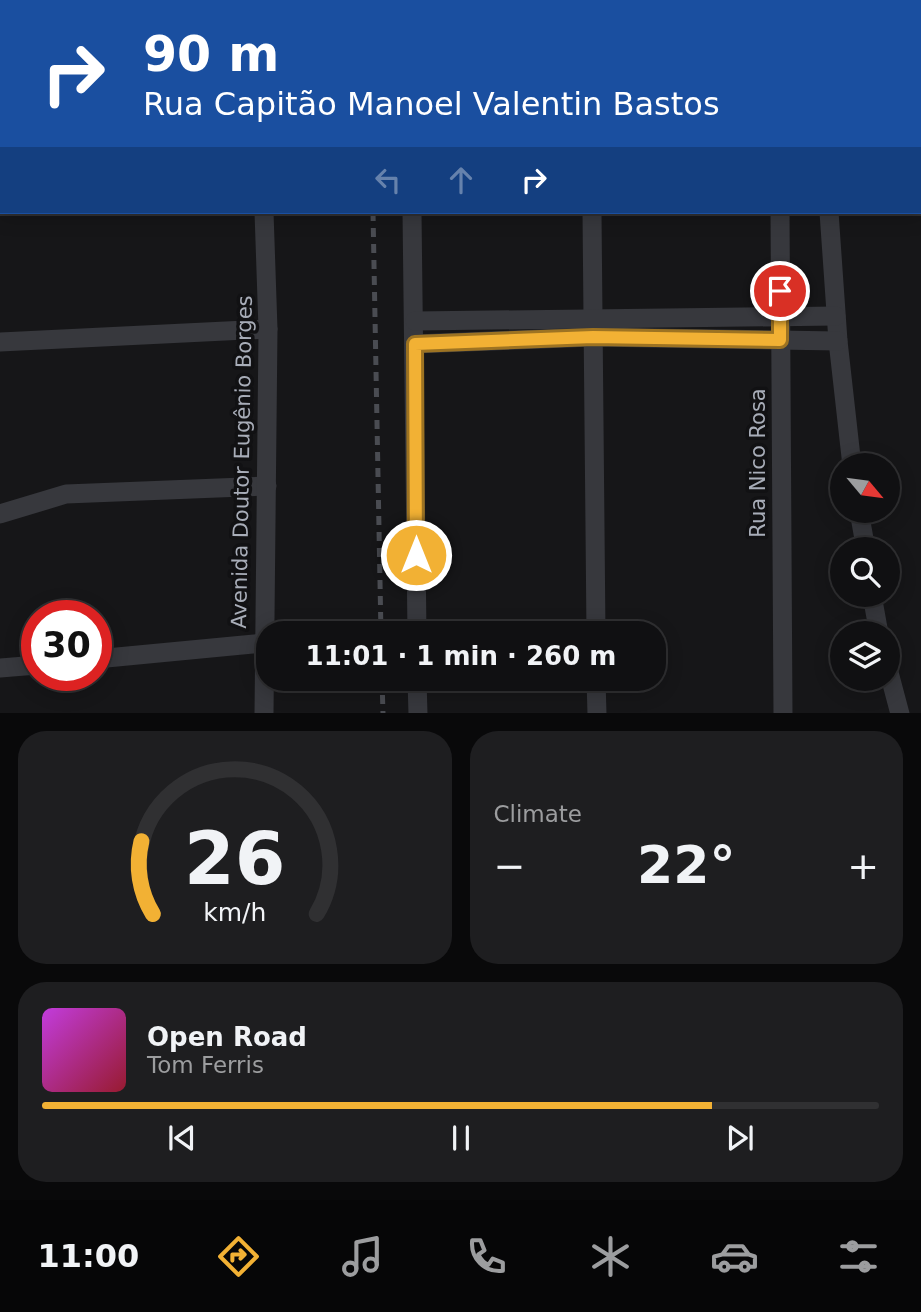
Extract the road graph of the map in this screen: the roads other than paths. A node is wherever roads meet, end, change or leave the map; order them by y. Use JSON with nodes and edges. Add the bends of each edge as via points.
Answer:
{"nodes":[{"id":1,"x":264,"y":214,"type":"edge"},
{"id":2,"x":412,"y":214,"type":"edge"},
{"id":3,"x":592,"y":214,"type":"edge"},
{"id":4,"x":780,"y":214,"type":"edge"},
{"id":5,"x":829,"y":214,"type":"edge"},
{"id":6,"x":836,"y":316,"type":"junction"},
{"id":7,"x":780,"y":317,"type":"junction"},
{"id":8,"x":415,"y":321,"type":"junction"},
{"id":9,"x":593,"y":328,"type":"junction"},
{"id":10,"x":268,"y":329,"type":"junction"},
{"id":11,"x":780,"y":340,"type":"junction"},
{"id":12,"x":838,"y":341,"type":"junction"},
{"id":13,"x":0,"y":342,"type":"edge"},
{"id":14,"x":415,"y":344,"type":"junction"},
{"id":15,"x":851,"y":453,"type":"edge"},
{"id":16,"x":267,"y":486,"type":"junction"},
{"id":17,"x":0,"y":514,"type":"edge"},
{"id":18,"x":264,"y":621,"type":"edge"},
{"id":19,"x":417,"y":621,"type":"edge"},
{"id":20,"x":596,"y":621,"type":"edge"},
{"id":21,"x":256,"y":644,"type":"edge"},
{"id":22,"x":112,"y":657,"type":"edge"},
{"id":23,"x":21,"y":666,"type":"edge"},
{"id":24,"x":0,"y":668,"type":"edge"},
{"id":25,"x":264,"y":691,"type":"edge"},
{"id":26,"x":417,"y":691,"type":"edge"},
{"id":27,"x":596,"y":691,"type":"edge"},
{"id":28,"x":894,"y":691,"type":"edge"},
{"id":29,"x":264,"y":713,"type":"edge"},
{"id":30,"x":418,"y":713,"type":"edge"},
{"id":31,"x":597,"y":713,"type":"edge"},
{"id":32,"x":783,"y":713,"type":"edge"},
{"id":33,"x":900,"y":713,"type":"edge"}],
"edges":[{"from":1,"to":10,"type":"street","name":"Avenida Doutor Eugênio Borges"},
{"from":2,"to":8,"type":"street"},
{"from":3,"to":9,"type":"street"},
{"from":4,"to":7,"type":"street","name":"Rua Nico Rosa"},
{"from":5,"to":6,"type":"street"},
{"from":6,"to":7,"type":"street"},
{"from":6,"to":12,"type":"street"},
{"from":7,"to":9,"type":"street"},
{"from":7,"to":11,"type":"street","name":"Rua Nico Rosa"},
{"from":8,"to":9,"type":"street"},
{"from":8,"to":14,"type":"street"},
{"from":9,"to":11,"type":"street"},
{"from":9,"to":14,"type":"street"},
{"from":9,"to":20,"type":"street"},
{"from":10,"to":13,"type":"street"},
{"from":10,"to":16,"type":"street","name":"Avenida Doutor Eugênio Borges"},
{"from":11,"to":12,"type":"street"},
{"from":11,"to":32,"type":"street","name":"Rua Nico Rosa"},
{"from":12,"to":15,"type":"street"},
{"from":14,"to":19,"type":"street"},
{"from":16,"to":17,"type":"street","via":[[66,494]]},
{"from":16,"to":18,"type":"street","name":"Avenida Doutor Eugênio Borges"},
{"from":21,"to":22,"type":"street"},
{"from":23,"to":24,"type":"street"},
{"from":25,"to":29,"type":"street","name":"Avenida Doutor Eugênio Borges"},
{"from":26,"to":30,"type":"street"},
{"from":27,"to":31,"type":"street"},
{"from":28,"to":33,"type":"street"}]}
